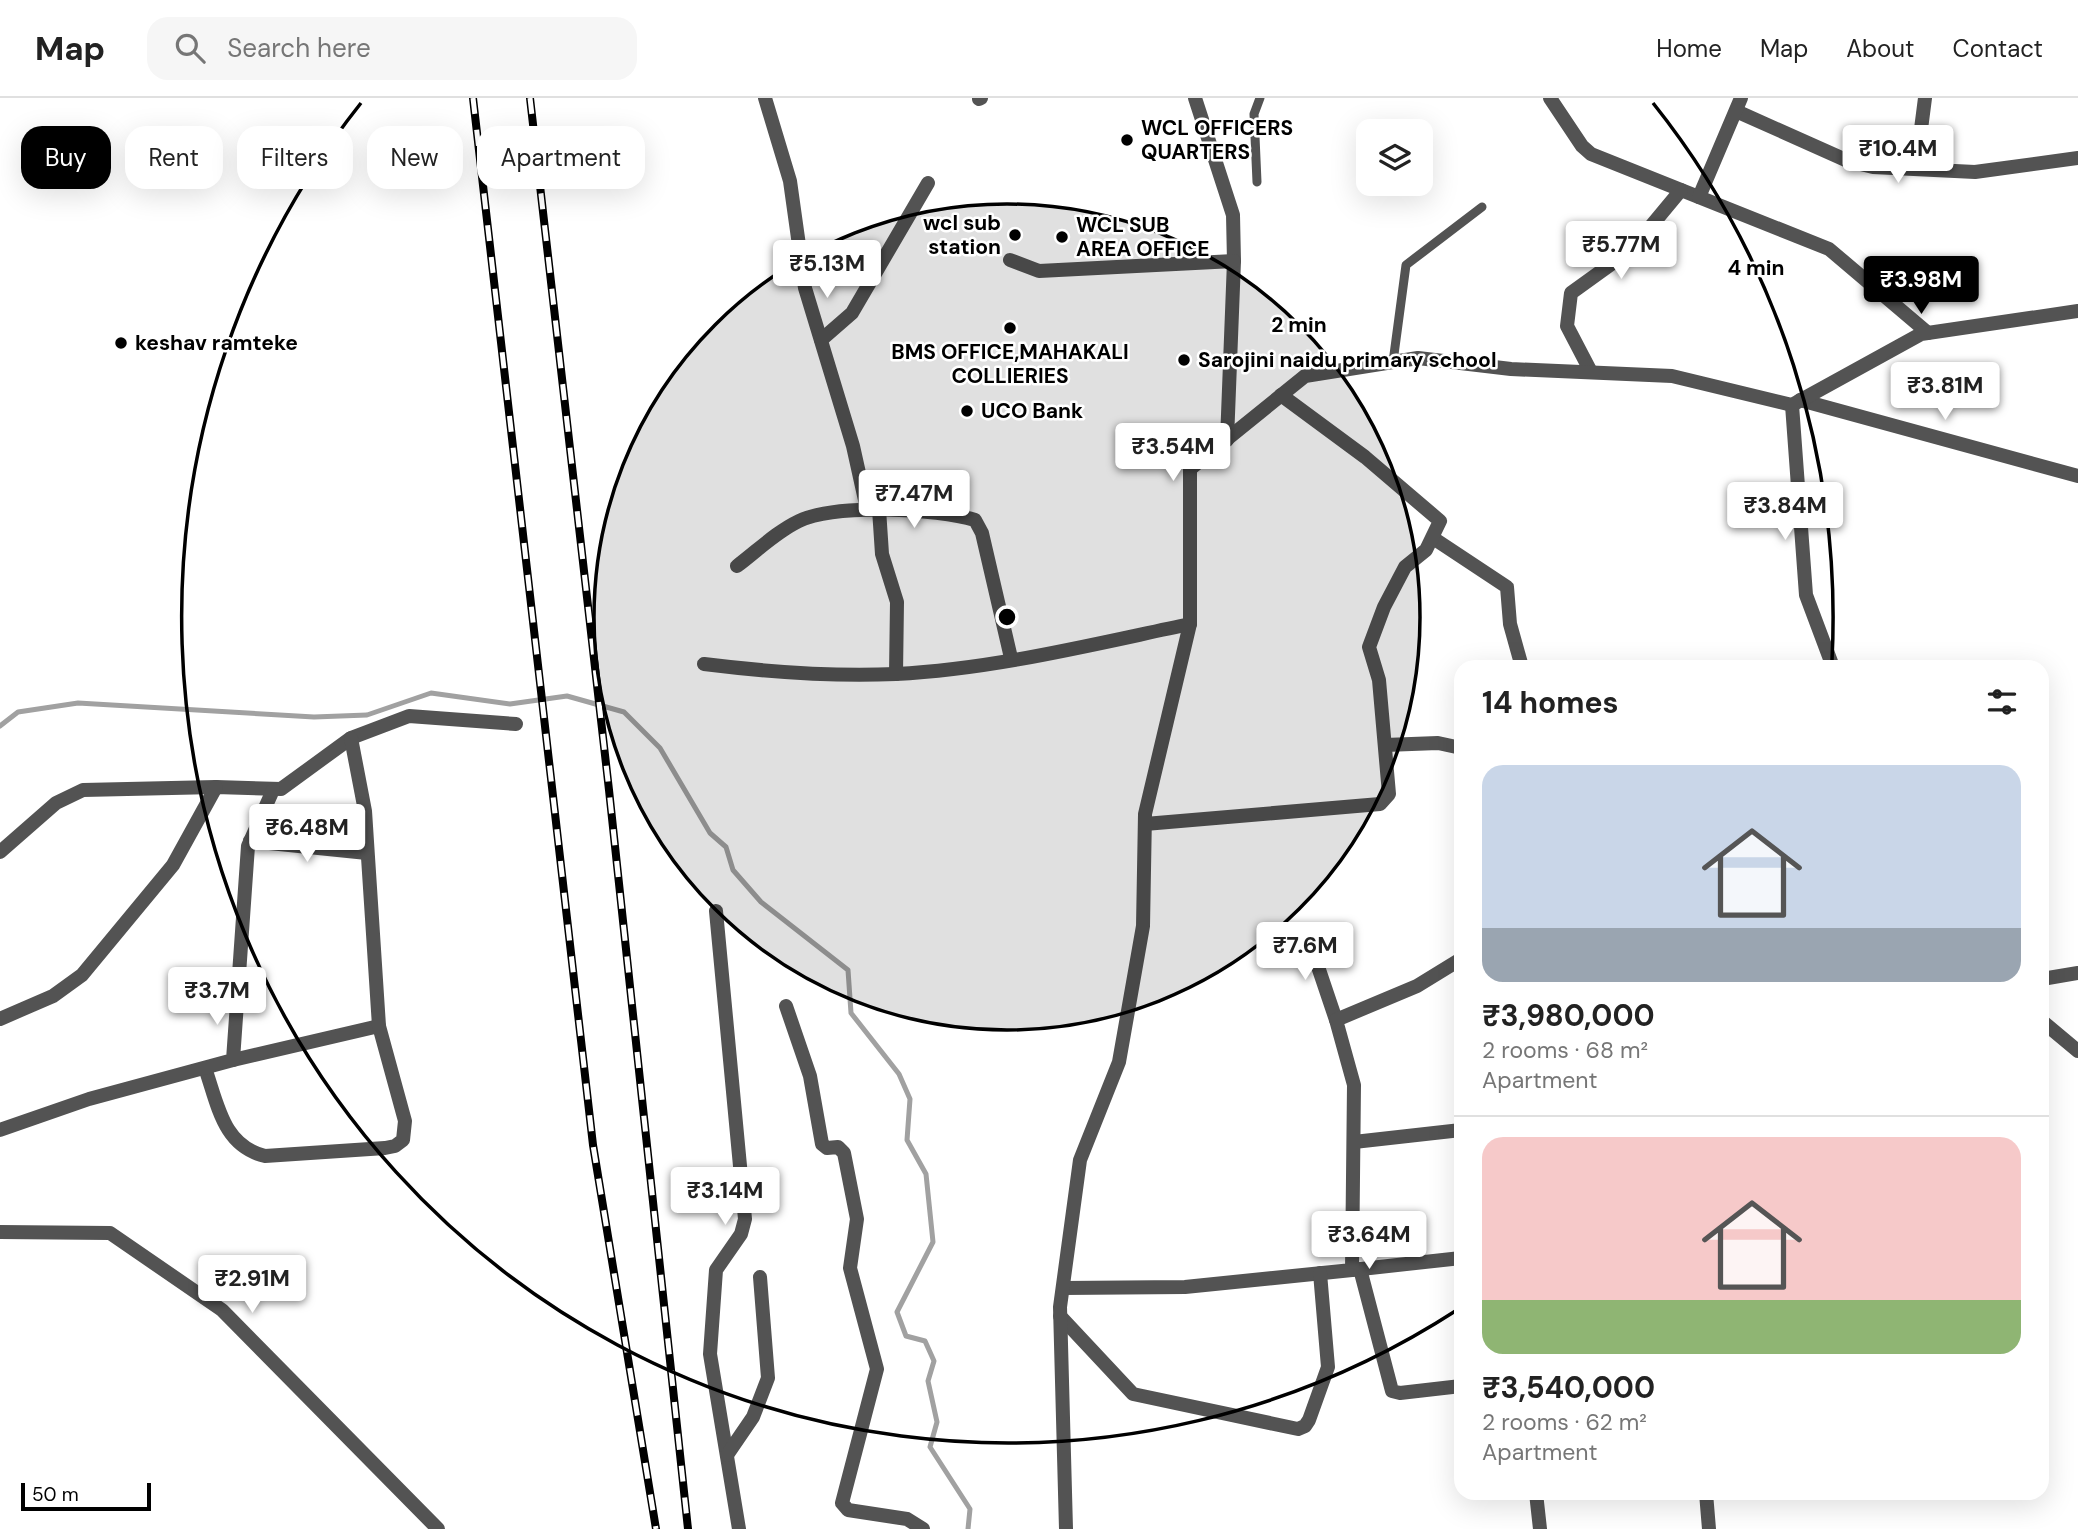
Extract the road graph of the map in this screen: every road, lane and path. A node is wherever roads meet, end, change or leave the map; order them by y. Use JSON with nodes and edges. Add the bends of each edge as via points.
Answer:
{"nodes":[{"id":1,"x":765,"y":98,"type":"edge"},
{"id":2,"x":1195,"y":98,"type":"edge"},
{"id":3,"x":1260,"y":98,"type":"edge"},
{"id":4,"x":1550,"y":98,"type":"edge"},
{"id":5,"x":1925,"y":98,"type":"edge"},
{"id":6,"x":1738,"y":104,"type":"edge"},
{"id":7,"x":2078,"y":158,"type":"edge"},
{"id":8,"x":1916,"y":168,"type":"junction"},
{"id":9,"x":1257,"y":182,"type":"dead end"},
{"id":10,"x":928,"y":183,"type":"dead end"},
{"id":11,"x":1681,"y":190,"type":"junction"},
{"id":12,"x":1699,"y":197,"type":"junction"},
{"id":13,"x":1482,"y":207,"type":"dead end"},
{"id":14,"x":1010,"y":260,"type":"dead end"},
{"id":15,"x":1234,"y":261,"type":"junction"},
{"id":16,"x":2078,"y":311,"type":"edge"},
{"id":17,"x":1928,"y":333,"type":"junction"},
{"id":18,"x":821,"y":340,"type":"junction"},
{"id":19,"x":1393,"y":362,"type":"junction"},
{"id":20,"x":1591,"y":372,"type":"junction"},
{"id":21,"x":1281,"y":395,"type":"junction"},
{"id":22,"x":1796,"y":402,"type":"junction"},
{"id":23,"x":1227,"y":440,"type":"junction"},
{"id":24,"x":2078,"y":476,"type":"edge"},
{"id":25,"x":873,"y":509,"type":"junction"},
{"id":26,"x":1433,"y":538,"type":"junction"},
{"id":27,"x":737,"y":566,"type":"dead end"},
{"id":28,"x":1190,"y":624,"type":"junction"},
{"id":29,"x":1011,"y":658,"type":"junction"},
{"id":30,"x":1520,"y":660,"type":"edge"},
{"id":31,"x":1830,"y":660,"type":"edge"},
{"id":32,"x":704,"y":664,"type":"dead end"},
{"id":33,"x":896,"y":674,"type":"junction"},
{"id":34,"x":516,"y":724,"type":"dead end"},
{"id":35,"x":351,"y":738,"type":"junction"},
{"id":36,"x":1385,"y":745,"type":"junction"},
{"id":37,"x":1454,"y":746,"type":"edge"},
{"id":38,"x":216,"y":787,"type":"junction"},
{"id":39,"x":274,"y":790,"type":"junction"},
{"id":40,"x":1145,"y":824,"type":"junction"},
{"id":41,"x":250,"y":841,"type":"junction"},
{"id":42,"x":0,"y":852,"type":"edge"},
{"id":43,"x":367,"y":853,"type":"junction"},
{"id":44,"x":716,"y":911,"type":"dead end"},
{"id":45,"x":1307,"y":934,"type":"dead end"},
{"id":46,"x":1454,"y":963,"type":"edge"},
{"id":47,"x":2078,"y":973,"type":"edge"},
{"id":48,"x":2049,"y":978,"type":"edge"},
{"id":49,"x":786,"y":1006,"type":"dead end"},
{"id":50,"x":0,"y":1020,"type":"edge"},
{"id":51,"x":1336,"y":1020,"type":"junction"},
{"id":52,"x":379,"y":1026,"type":"junction"},
{"id":53,"x":2049,"y":1027,"type":"edge"},
{"id":54,"x":2078,"y":1051,"type":"edge"},
{"id":55,"x":233,"y":1060,"type":"junction"},
{"id":56,"x":205,"y":1068,"type":"junction"},
{"id":57,"x":0,"y":1129,"type":"edge"},
{"id":58,"x":1454,"y":1131,"type":"edge"},
{"id":59,"x":1354,"y":1142,"type":"junction"},
{"id":60,"x":0,"y":1233,"type":"edge"},
{"id":61,"x":1454,"y":1259,"type":"edge"},
{"id":62,"x":1356,"y":1269,"type":"junction"},
{"id":63,"x":1320,"y":1273,"type":"junction"},
{"id":64,"x":760,"y":1277,"type":"dead end"},
{"id":65,"x":1063,"y":1288,"type":"junction"},
{"id":66,"x":1060,"y":1316,"type":"junction"},
{"id":67,"x":1454,"y":1387,"type":"edge"},
{"id":68,"x":727,"y":1455,"type":"junction"},
{"id":69,"x":1537,"y":1500,"type":"edge"},
{"id":70,"x":1707,"y":1500,"type":"edge"},
{"id":71,"x":892,"y":1523,"type":"edge"},
{"id":72,"x":438,"y":1529,"type":"edge"},
{"id":73,"x":739,"y":1529,"type":"edge"},
{"id":74,"x":923,"y":1529,"type":"edge"},
{"id":75,"x":1066,"y":1529,"type":"edge"},
{"id":76,"x":1540,"y":1529,"type":"edge"},
{"id":77,"x":1709,"y":1529,"type":"edge"}],
"edges":[{"from":1,"to":18,"type":"street","via":[[790,181],[805,288]]},
{"from":2,"to":15,"type":"street","via":[[1233,215]]},
{"from":3,"to":9,"type":"lane","via":[[1254,114]]},
{"from":4,"to":11,"type":"street","via":[[1586,150]]},
{"from":5,"to":8,"type":"street"},
{"from":6,"to":8,"type":"street","via":[[1848,161]]},
{"from":6,"to":12,"type":"street"},
{"from":7,"to":8,"type":"street","via":[[1975,172]]},
{"from":10,"to":18,"type":"street","via":[[852,313]]},
{"from":11,"to":12,"type":"street"},
{"from":11,"to":20,"type":"street","via":[[1632,249],[1571,293],[1567,327]]},
{"from":12,"to":17,"type":"street","via":[[1829,249]]},
{"from":13,"to":19,"type":"lane","via":[[1406,265]]},
{"from":14,"to":15,"type":"street","via":[[1039,271]]},
{"from":15,"to":23,"type":"street"},
{"from":16,"to":17,"type":"street"},
{"from":17,"to":22,"type":"street"},
{"from":18,"to":25,"type":"street"},
{"from":19,"to":20,"type":"street","via":[[1418,358]]},
{"from":19,"to":21,"type":"street","via":[[1305,376]]},
{"from":20,"to":22,"type":"street","via":[[1672,376]]},
{"from":21,"to":23,"type":"street"},
{"from":21,"to":26,"type":"street","via":[[1438,519]]},
{"from":22,"to":24,"type":"street"},
{"from":22,"to":31,"type":"street","via":[[1806,595]]},
{"from":23,"to":28,"type":"street","via":[[1190,469]]},
{"from":25,"to":27,"type":"street","via":[[801,520]]},
{"from":25,"to":29,"type":"street","via":[[975,520]]},
{"from":25,"to":33,"type":"street","via":[[897,602]]},
{"from":26,"to":30,"type":"street","via":[[1507,587],[1510,624]]},
{"from":26,"to":36,"type":"street","via":[[1405,567],[1369,647],[1379,680]]},
{"from":28,"to":29,"type":"street"},
{"from":28,"to":40,"type":"street"},
{"from":29,"to":33,"type":"street"},
{"from":32,"to":33,"type":"street","via":[[791,675]]},
{"from":34,"to":35,"type":"street","via":[[409,716]]},
{"from":35,"to":39,"type":"street","via":[[286,787]]},
{"from":35,"to":43,"type":"street","via":[[362,789]]},
{"from":36,"to":37,"type":"street"},
{"from":36,"to":40,"type":"street","via":[[1390,788],[1380,804]]},
{"from":38,"to":39,"type":"street"},
{"from":38,"to":42,"type":"street","via":[[83,790],[56,803]]},
{"from":38,"to":50,"type":"street","via":[[173,865],[82,975],[53,996]]},
{"from":39,"to":41,"type":"street"},
{"from":40,"to":65,"type":"street","via":[[1143,926],[1122,1048],[1080,1160]]},
{"from":41,"to":43,"type":"street"},
{"from":41,"to":55,"type":"street"},
{"from":43,"to":52,"type":"street"},
{"from":44,"to":68,"type":"street","via":[[745,1219],[741,1234],[719,1263],[714,1290],[710,1364]]},
{"from":45,"to":51,"type":"street"},
{"from":46,"to":51,"type":"street","via":[[1418,986]]},
{"from":47,"to":48,"type":"street"},
{"from":49,"to":71,"type":"street","via":[[810,1076],[822,1143],[844,1153],[857,1219],[850,1268],[877,1369],[842,1503],[848,1510]]},
{"from":51,"to":59,"type":"street","via":[[1354,1085]]},
{"from":52,"to":55,"type":"street"},
{"from":52,"to":56,"type":"street","via":[[407,1131],[395,1146],[265,1156],[249,1152],[226,1128]]},
{"from":53,"to":54,"type":"street"},
{"from":55,"to":56,"type":"street"},
{"from":56,"to":57,"type":"street"},
{"from":58,"to":59,"type":"street"},
{"from":59,"to":62,"type":"street"},
{"from":60,"to":72,"type":"street","via":[[110,1233],[222,1310]]},
{"from":61,"to":62,"type":"street"},
{"from":62,"to":63,"type":"street"},
{"from":62,"to":67,"type":"street","via":[[1392,1391]]},
{"from":63,"to":65,"type":"street","via":[[1185,1287]]},
{"from":63,"to":66,"type":"street","via":[[1328,1367],[1309,1420],[1298,1429],[1133,1394]]},
{"from":64,"to":68,"type":"street","via":[[768,1378],[753,1417]]},
{"from":65,"to":66,"type":"street"},
{"from":66,"to":75,"type":"street"},
{"from":68,"to":73,"type":"street"},
{"from":69,"to":76,"type":"street"},
{"from":70,"to":77,"type":"street"},
{"from":71,"to":74,"type":"street","via":[[914,1522]]}]}
